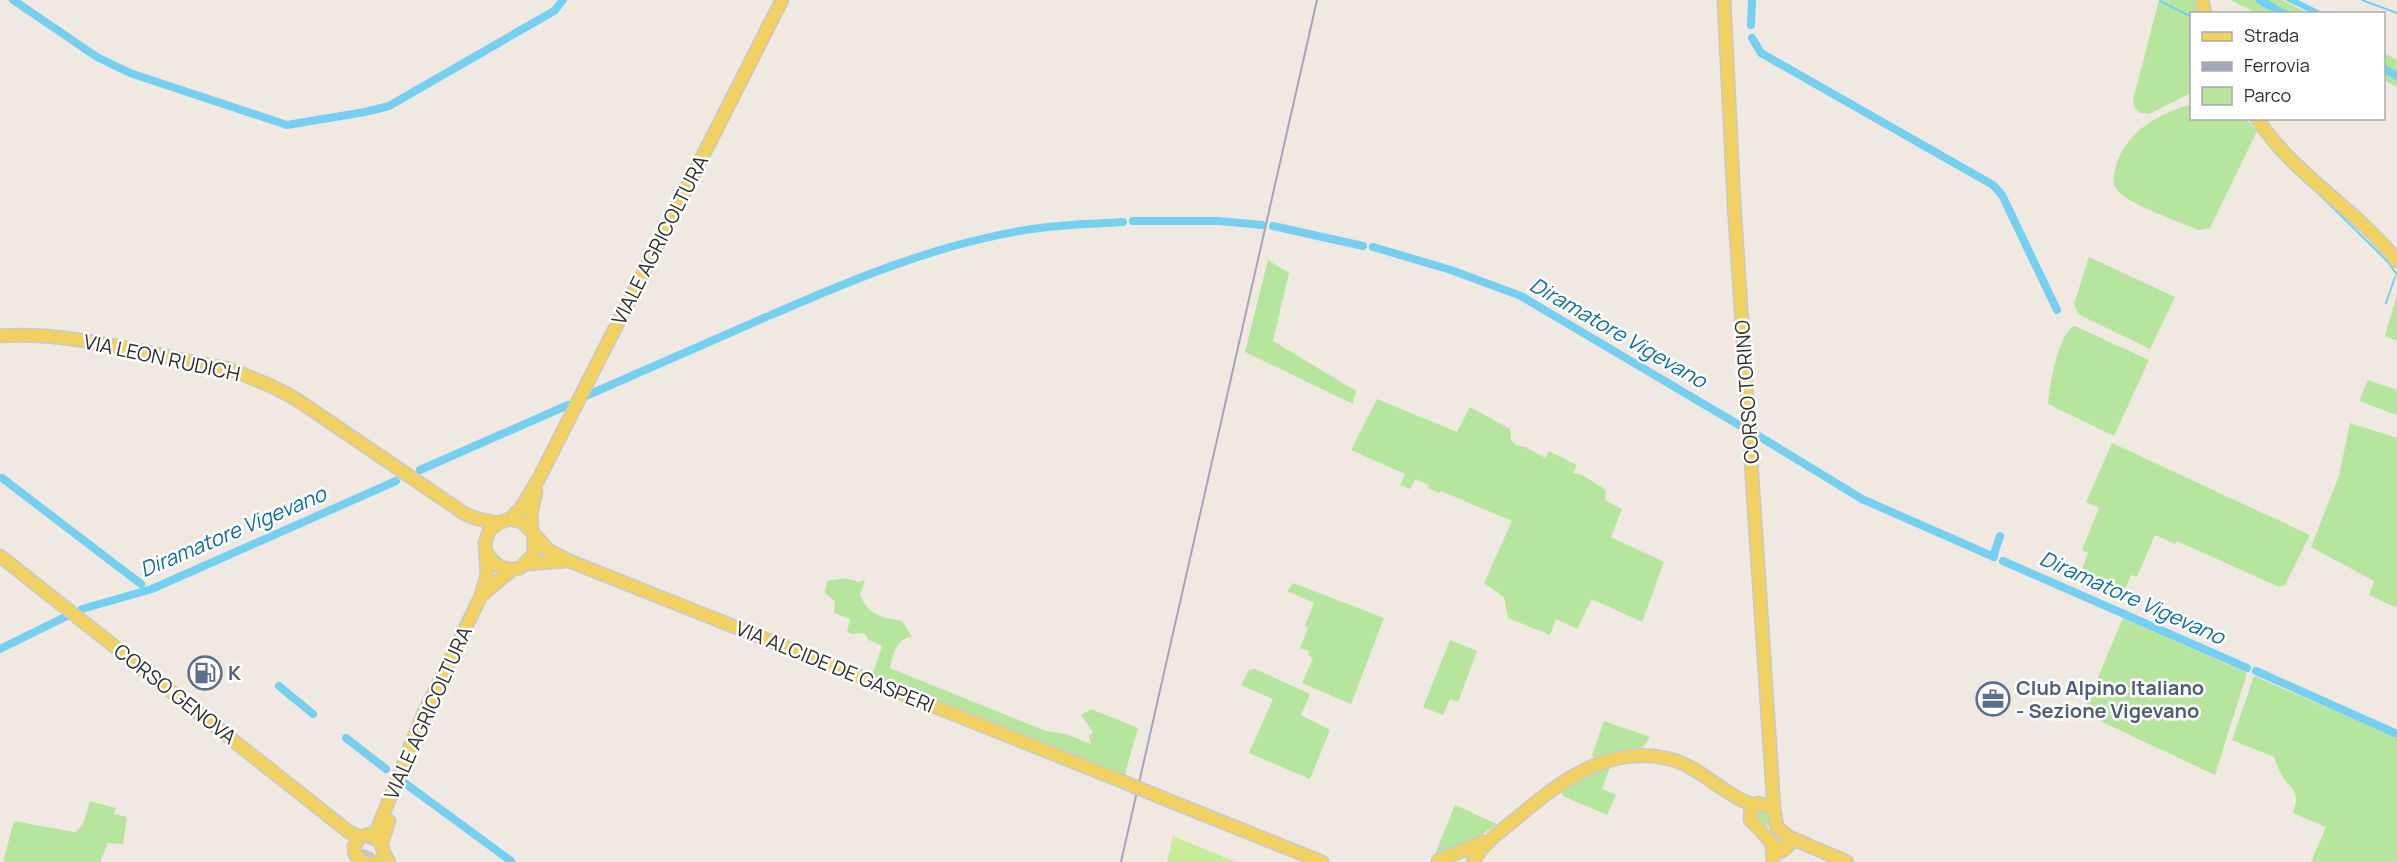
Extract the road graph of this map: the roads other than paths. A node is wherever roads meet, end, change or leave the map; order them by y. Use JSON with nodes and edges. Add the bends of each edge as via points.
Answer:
{"nodes":[{"id":1,"x":782,"y":0,"type":"edge"},
{"id":2,"x":1724,"y":0,"type":"edge"},
{"id":3,"x":2257,"y":120,"type":"edge"},
{"id":4,"x":2397,"y":261,"type":"edge"},
{"id":5,"x":0,"y":336,"type":"edge"},
{"id":6,"x":538,"y":480,"type":"junction"},
{"id":7,"x":465,"y":514,"type":"junction"},
{"id":8,"x":504,"y":521,"type":"junction"},
{"id":9,"x":533,"y":533,"type":"junction"},
{"id":10,"x":487,"y":549,"type":"junction"},
{"id":11,"x":0,"y":556,"type":"edge"},
{"id":12,"x":567,"y":560,"type":"junction"},
{"id":13,"x":526,"y":564,"type":"junction"},
{"id":14,"x":513,"y":569,"type":"junction"},
{"id":15,"x":481,"y":596,"type":"junction"},
{"id":16,"x":431,"y":699,"type":"junction"},
{"id":17,"x":1707,"y":780,"type":"junction"},
{"id":18,"x":1771,"y":784,"type":"junction"},
{"id":19,"x":1756,"y":804,"type":"junction"},
{"id":20,"x":1774,"y":809,"type":"junction"},
{"id":21,"x":1750,"y":820,"type":"junction"},
{"id":22,"x":1495,"y":836,"type":"junction"},
{"id":23,"x":1772,"y":843,"type":"junction"},
{"id":24,"x":357,"y":846,"type":"edge"},
{"id":25,"x":1784,"y":850,"type":"edge"},
{"id":26,"x":379,"y":855,"type":"edge"},
{"id":27,"x":1318,"y":860,"type":"edge"},
{"id":28,"x":1335,"y":862,"type":"edge"},
{"id":29,"x":1441,"y":862,"type":"edge"},
{"id":30,"x":1473,"y":862,"type":"edge"},
{"id":31,"x":1773,"y":862,"type":"edge"},
{"id":32,"x":1837,"y":862,"type":"edge"},
{"id":33,"x":1847,"y":862,"type":"edge"}],
"edges":[{"from":1,"to":6,"type":"main road","name":"VIALE AGRICOLTURA"},
{"from":2,"to":18,"type":"main road","name":"CORSO TORINO"},
{"from":3,"to":4,"type":"main road"},
{"from":5,"to":7,"type":"main road","name":"VIA LEON RUDICH","via":[[60,337],[229,369],[254,378],[295,399]]},
{"from":6,"to":8,"type":"main road","name":"VIALE AGRICOLTURA","via":[[521,508]]},
{"from":6,"to":9,"type":"main road","name":"VIALE AGRICOLTURA","via":[[531,514]]},
{"from":7,"to":8,"type":"main road"},
{"from":7,"to":10,"type":"main road"},
{"from":8,"to":9,"type":"main road","via":[[522,522]]},
{"from":8,"to":10,"type":"main road","name":"VIALE AGRICOLTURA","via":[[489,531]]},
{"from":9,"to":12,"type":"main road","name":"VIA ALCIDE DE GASPERI","via":[[548,549]]},
{"from":9,"to":13,"type":"main road","name":"VIALE AGRICOLTURA","via":[[536,547]]},
{"from":10,"to":14,"type":"main road","via":[[498,566]]},
{"from":10,"to":15,"type":"main road","name":"VIALE AGRICOLTURA","via":[[487,574]]},
{"from":11,"to":24,"type":"main road","name":"CORSO GENOVA"},
{"from":12,"to":13,"type":"main road","name":"VIA ALCIDE DE GASPERI"},
{"from":12,"to":27,"type":"main road","name":"VIA ALCIDE DE GASPERI","bridge":true},
{"from":13,"to":14,"type":"main road","name":"VIALE AGRICOLTURA"},
{"from":14,"to":15,"type":"main road","name":"VIALE AGRICOLTURA"},
{"from":15,"to":16,"type":"main road","name":"VIALE AGRICOLTURA"},
{"from":16,"to":24,"type":"main road","via":[[412,724],[374,817]]},
{"from":16,"to":26,"type":"main road","name":"VIALE AGRICOLTURA"},
{"from":17,"to":19,"type":"main road","via":[[1733,797]]},
{"from":17,"to":21,"type":"main road"},
{"from":17,"to":22,"type":"main road","via":[[1672,760],[1650,756],[1591,764],[1563,780]]},
{"from":18,"to":19,"type":"main road"},
{"from":18,"to":20,"type":"main road","name":"CORSO TORINO"},
{"from":19,"to":20,"type":"main road"},
{"from":19,"to":21,"type":"main road","via":[[1749,812]]},
{"from":20,"to":25,"type":"main road","name":"CORSO TORINO"},
{"from":21,"to":23,"type":"main road"},
{"from":22,"to":29,"type":"main road"},
{"from":22,"to":30,"type":"main road"},
{"from":23,"to":25,"type":"main road"},
{"from":23,"to":31,"type":"main road"},
{"from":24,"to":26,"type":"main road","name":"CORSO GENOVA","via":[[374,835]]},
{"from":25,"to":32,"type":"main road"},
{"from":25,"to":33,"type":"main road"},
{"from":27,"to":28,"type":"main road"}]}
